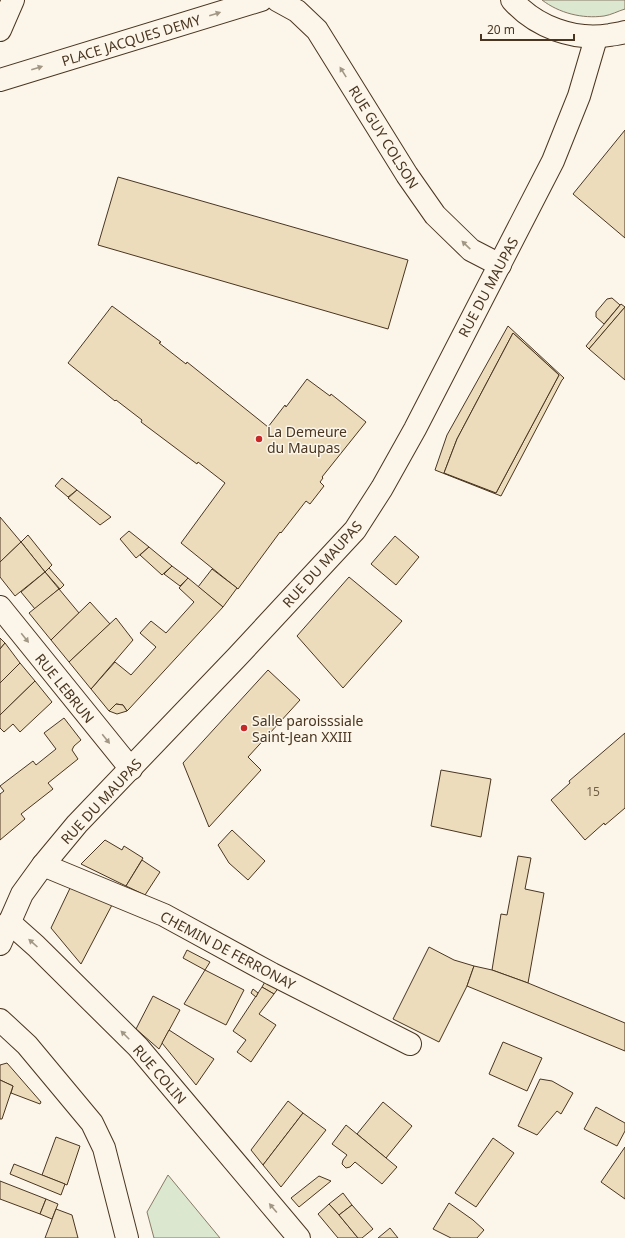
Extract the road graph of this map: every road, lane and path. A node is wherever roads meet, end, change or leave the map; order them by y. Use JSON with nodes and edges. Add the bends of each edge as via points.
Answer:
{"nodes":[{"id":1,"x":13,"y":0,"type":"edge"},
{"id":2,"x":261,"y":0,"type":"edge"},
{"id":3,"x":277,"y":0,"type":"edge"},
{"id":4,"x":512,"y":0,"type":"edge"},
{"id":5,"x":0,"y":30,"type":"edge"},
{"id":6,"x":625,"y":32,"type":"edge"},
{"id":7,"x":596,"y":38,"type":"junction"},
{"id":8,"x":0,"y":80,"type":"edge"},
{"id":9,"x":500,"y":265,"type":"junction"},
{"id":10,"x":0,"y":608,"type":"edge"},
{"id":11,"x":131,"y":769,"type":"junction"},
{"id":12,"x":43,"y":865,"type":"junction"},
{"id":13,"x":9,"y":922,"type":"junction"},
{"id":14,"x":0,"y":944,"type":"edge"},
{"id":15,"x":0,"y":1020,"type":"edge"},
{"id":16,"x":410,"y":1044,"type":"dead end"},
{"id":17,"x":127,"y":1238,"type":"edge"},
{"id":18,"x":298,"y":1238,"type":"edge"}],
"edges":[{"from":1,"to":5,"type":"street"},
{"from":8,"to":2,"type":"street","name":"PLACE JACQUES DEMY","one_way":true},
{"from":9,"to":3,"type":"street","name":"RUE GUY COLSON","one_way":true,"via":[[471,250],[435,215],[317,30],[297,11]]},
{"from":4,"to":7,"type":"street","via":[[536,22],[565,34]]},
{"from":6,"to":7,"type":"street"},
{"from":7,"to":9,"type":"street","name":"RUE DU MAUPAS","via":[[579,96],[553,160]]},
{"from":9,"to":11,"type":"street","name":"RUE DU MAUPAS","via":[[390,475],[355,530]]},
{"from":10,"to":11,"type":"street","name":"RUE LEBRUN","one_way":true},
{"from":11,"to":12,"type":"street","name":"RUE DU MAUPAS"},
{"from":12,"to":13,"type":"street","name":"RUE DU MAUPAS","via":[[22,894]]},
{"from":12,"to":16,"type":"street","name":"CHEMIN DE FERRONAY","via":[[164,915],[272,974]]},
{"from":13,"to":14,"type":"street","name":"RUE DU MAUPAS"},
{"from":18,"to":13,"type":"street","name":"RUE COLIN","one_way":true,"via":[[138,1047]]},
{"from":15,"to":17,"type":"street","via":[[27,1045],[92,1123],[104,1148]]}]}
